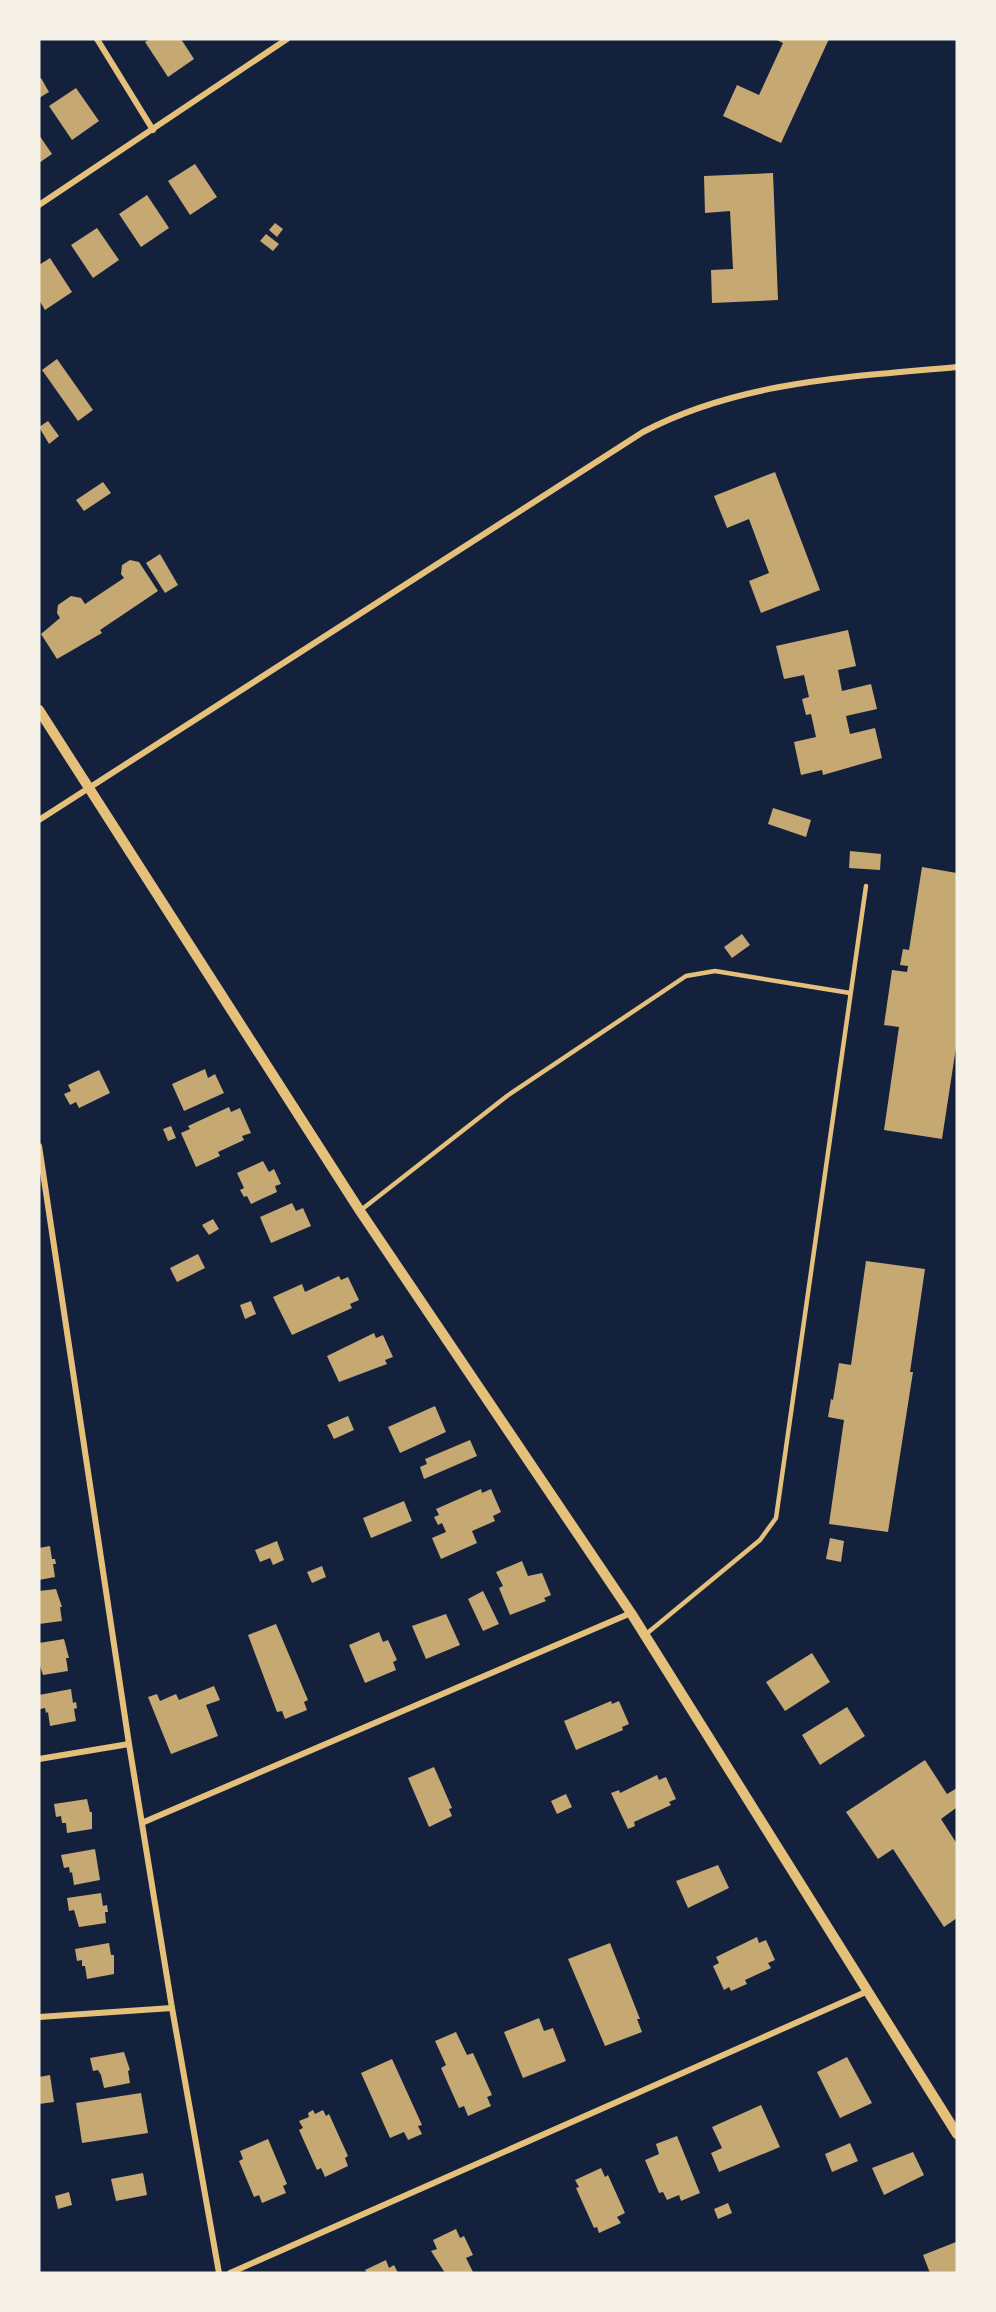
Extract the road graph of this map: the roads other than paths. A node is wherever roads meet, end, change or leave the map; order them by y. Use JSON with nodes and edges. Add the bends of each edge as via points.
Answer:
{"nodes":[{"id":1,"x":97,"y":39,"type":"edge"},
{"id":2,"x":287,"y":39,"type":"edge"},
{"id":3,"x":153,"y":129,"type":"junction"},
{"id":4,"x":39,"y":204,"type":"edge"},
{"id":5,"x":957,"y":367,"type":"edge"},
{"id":6,"x":39,"y":710,"type":"edge"},
{"id":7,"x":91,"y":789,"type":"junction"},
{"id":8,"x":39,"y":820,"type":"edge"},
{"id":9,"x":866,"y":886,"type":"dead end"},
{"id":10,"x":850,"y":993,"type":"junction"},
{"id":11,"x":39,"y":1146,"type":"edge"},
{"id":12,"x":360,"y":1211,"type":"junction"},
{"id":13,"x":631,"y":1613,"type":"junction"},
{"id":14,"x":645,"y":1635,"type":"junction"},
{"id":15,"x":129,"y":1744,"type":"junction"},
{"id":16,"x":39,"y":1759,"type":"edge"},
{"id":17,"x":144,"y":1822,"type":"junction"},
{"id":18,"x":869,"y":1990,"type":"junction"},
{"id":19,"x":172,"y":2008,"type":"junction"},
{"id":20,"x":39,"y":2017,"type":"edge"},
{"id":21,"x":957,"y":2134,"type":"edge"},
{"id":22,"x":219,"y":2273,"type":"edge"},
{"id":23,"x":230,"y":2273,"type":"edge"}],
"edges":[{"from":1,"to":3,"type":"street"},
{"from":2,"to":3,"type":"street"},
{"from":3,"to":4,"type":"street"},
{"from":5,"to":7,"type":"street","via":[[824,379],[738,394],[673,416]]},
{"from":6,"to":7,"type":"street"},
{"from":7,"to":8,"type":"street"},
{"from":7,"to":12,"type":"street"},
{"from":9,"to":10,"type":"lane"},
{"from":10,"to":12,"type":"lane","via":[[715,971],[686,976],[507,1096]]},
{"from":10,"to":14,"type":"lane","via":[[776,1518],[760,1540]]},
{"from":11,"to":15,"type":"street"},
{"from":12,"to":13,"type":"street"},
{"from":13,"to":14,"type":"street"},
{"from":13,"to":17,"type":"street"},
{"from":14,"to":18,"type":"street"},
{"from":15,"to":16,"type":"street"},
{"from":15,"to":17,"type":"street"},
{"from":17,"to":19,"type":"street"},
{"from":18,"to":21,"type":"street"},
{"from":18,"to":23,"type":"street"},
{"from":19,"to":20,"type":"street"},
{"from":19,"to":22,"type":"street"}]}
